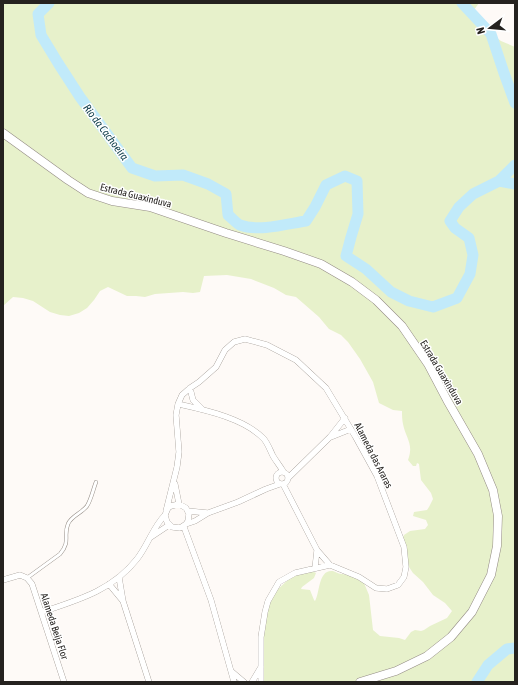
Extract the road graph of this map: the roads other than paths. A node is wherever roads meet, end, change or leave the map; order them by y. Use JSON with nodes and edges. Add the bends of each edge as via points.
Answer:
{"nodes":[{"id":1,"x":3,"y":133,"type":"edge"},
{"id":2,"x":190,"y":388,"type":"junction"},
{"id":3,"x":178,"y":404,"type":"junction"},
{"id":4,"x":202,"y":409,"type":"junction"},
{"id":5,"x":345,"y":418,"type":"junction"},
{"id":6,"x":351,"y":429,"type":"junction"},
{"id":7,"x":330,"y":437,"type":"junction"},
{"id":8,"x":283,"y":478,"type":"junction"},
{"id":9,"x":96,"y":482,"type":"dead end"},
{"id":10,"x":174,"y":482,"type":"junction"},
{"id":11,"x":179,"y":504,"type":"junction"},
{"id":12,"x":188,"y":511,"type":"junction"},
{"id":13,"x":166,"y":513,"type":"junction"},
{"id":14,"x":208,"y":514,"type":"junction"},
{"id":15,"x":169,"y":525,"type":"junction"},
{"id":16,"x":185,"y":525,"type":"junction"},
{"id":17,"x":151,"y":537,"type":"junction"},
{"id":18,"x":317,"y":550,"type":"junction"},
{"id":19,"x":330,"y":565,"type":"junction"},
{"id":20,"x":315,"y":568,"type":"junction"},
{"id":21,"x":119,"y":577,"type":"junction"},
{"id":22,"x":27,"y":578,"type":"junction"},
{"id":23,"x":3,"y":580,"type":"edge"},
{"id":24,"x":109,"y":584,"type":"junction"},
{"id":25,"x":123,"y":601,"type":"junction"},
{"id":26,"x":42,"y":612,"type":"junction"},
{"id":27,"x":261,"y":666,"type":"junction"},
{"id":28,"x":230,"y":671,"type":"junction"},
{"id":29,"x":64,"y":682,"type":"edge"},
{"id":30,"x":149,"y":682,"type":"edge"},
{"id":31,"x":234,"y":682,"type":"edge"},
{"id":32,"x":244,"y":682,"type":"edge"},
{"id":33,"x":253,"y":682,"type":"edge"},
{"id":34,"x":261,"y":682,"type":"edge"},
{"id":35,"x":360,"y":682,"type":"edge"}],
"edges":[{"from":1,"to":35,"type":"street","name":"Estrada Guaxinduva","via":[[88,192],[112,201],[150,207],[321,264],[376,300],[402,326],[428,364],[478,454],[493,490],[498,516],[496,553],[491,576],[472,612],[451,637],[427,656],[396,672]]},
{"from":2,"to":3,"type":"street","name":"Alameda das Araras","via":[[182,395]]},
{"from":2,"to":4,"type":"street","via":[[193,400]]},
{"from":2,"to":5,"type":"street","name":"Alameda das Araras","via":[[216,367],[229,346],[244,339],[267,345],[296,360],[326,388]]},
{"from":3,"to":4,"type":"street"},
{"from":3,"to":10,"type":"street","via":[[176,415],[179,452]]},
{"from":4,"to":8,"type":"street","via":[[238,421],[265,440]]},
{"from":5,"to":6,"type":"street","name":"Alameda das Araras"},
{"from":5,"to":7,"type":"street"},
{"from":6,"to":7,"type":"street"},
{"from":6,"to":19,"type":"street","name":"Alameda das Araras","via":[[376,476],[404,547],[406,567],[404,578],[398,585],[387,589],[376,588]]},
{"from":7,"to":8,"type":"street","via":[[300,466]]},
{"from":8,"to":14,"type":"street","via":[[266,489]]},
{"from":8,"to":18,"type":"street"},
{"from":9,"to":22,"type":"lane","via":[[89,503],[68,524],[64,549]]},
{"from":10,"to":11,"type":"street"},
{"from":10,"to":13,"type":"street"},
{"from":11,"to":12,"type":"street"},
{"from":11,"to":13,"type":"street","via":[[172,506]]},
{"from":12,"to":14,"type":"street"},
{"from":12,"to":16,"type":"street","via":[[189,518]]},
{"from":13,"to":15,"type":"street","via":[[165,519]]},
{"from":13,"to":17,"type":"street"},
{"from":14,"to":16,"type":"street"},
{"from":15,"to":16,"type":"street","via":[[176,528]]},
{"from":15,"to":17,"type":"street"},
{"from":16,"to":28,"type":"street","via":[[211,600]]},
{"from":17,"to":21,"type":"street","via":[[137,559]]},
{"from":18,"to":19,"type":"street"},
{"from":18,"to":20,"type":"street"},
{"from":19,"to":20,"type":"street"},
{"from":20,"to":27,"type":"street","via":[[295,573],[279,582],[268,601],[261,637]]},
{"from":21,"to":24,"type":"street"},
{"from":21,"to":25,"type":"street"},
{"from":22,"to":23,"type":"street","via":[[20,575]]},
{"from":22,"to":26,"type":"street","name":"Alameda Beija Flor","via":[[32,584]]},
{"from":24,"to":25,"type":"street"},
{"from":24,"to":26,"type":"street","via":[[79,599]]},
{"from":25,"to":30,"type":"street"},
{"from":26,"to":29,"type":"street","name":"Alameda Beija Flor"},
{"from":27,"to":33,"type":"street"},
{"from":27,"to":34,"type":"street"},
{"from":28,"to":31,"type":"street"},
{"from":28,"to":32,"type":"street"},
{"from":32,"to":33,"type":"street"}]}
